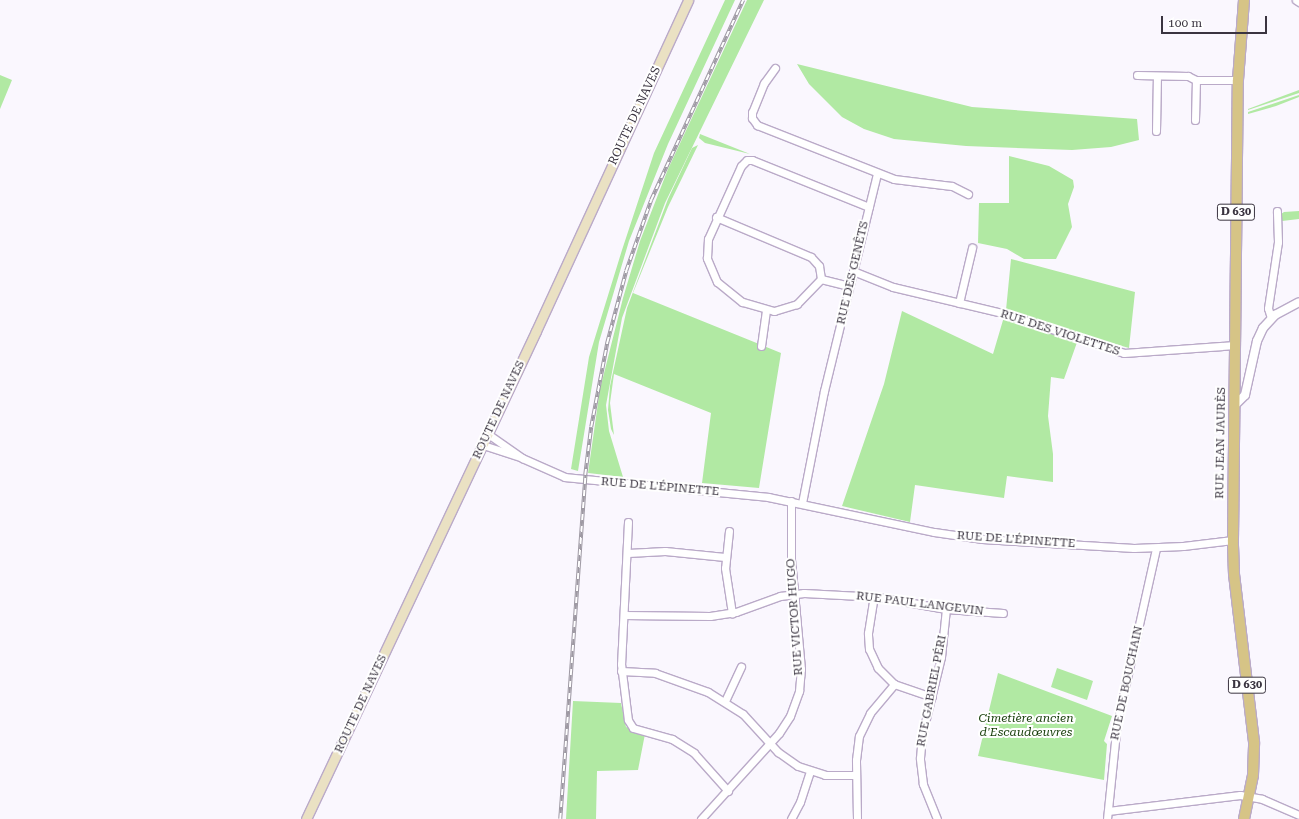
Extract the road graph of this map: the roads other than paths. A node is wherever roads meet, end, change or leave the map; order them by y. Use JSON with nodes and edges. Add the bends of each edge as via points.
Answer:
{"nodes":[{"id":1,"x":688,"y":0,"type":"edge"},
{"id":2,"x":1237,"y":0,"type":"edge"},
{"id":3,"x":1244,"y":0,"type":"edge"},
{"id":4,"x":1296,"y":0,"type":"edge"},
{"id":5,"x":1299,"y":2,"type":"edge"},
{"id":6,"x":1238,"y":66,"type":"junction"},
{"id":7,"x":775,"y":68,"type":"dead end"},
{"id":8,"x":1137,"y":75,"type":"dead end"},
{"id":9,"x":1157,"y":76,"type":"junction"},
{"id":10,"x":1196,"y":80,"type":"junction"},
{"id":11,"x":1238,"y":80,"type":"junction"},
{"id":12,"x":1195,"y":120,"type":"dead end"},
{"id":13,"x":1156,"y":131,"type":"dead end"},
{"id":14,"x":877,"y":173,"type":"junction"},
{"id":15,"x":968,"y":194,"type":"dead end"},
{"id":16,"x":869,"y":208,"type":"junction"},
{"id":17,"x":1277,"y":211,"type":"dead end"},
{"id":18,"x":716,"y":218,"type":"junction"},
{"id":19,"x":972,"y":248,"type":"dead end"},
{"id":20,"x":853,"y":271,"type":"junction"},
{"id":21,"x":822,"y":279,"type":"junction"},
{"id":22,"x":849,"y":286,"type":"junction"},
{"id":23,"x":1299,"y":302,"type":"edge"},
{"id":24,"x":959,"y":303,"type":"junction"},
{"id":25,"x":766,"y":311,"type":"junction"},
{"id":26,"x":1271,"y":318,"type":"junction"},
{"id":27,"x":1235,"y":345,"type":"junction"},
{"id":28,"x":761,"y":346,"type":"dead end"},
{"id":29,"x":1235,"y":405,"type":"junction"},
{"id":30,"x":488,"y":434,"type":"junction"},
{"id":31,"x":483,"y":445,"type":"junction"},
{"id":32,"x":522,"y":458,"type":"junction"},
{"id":33,"x":791,"y":501,"type":"junction"},
{"id":34,"x":802,"y":503,"type":"junction"},
{"id":35,"x":628,"y":522,"type":"dead end"},
{"id":36,"x":729,"y":531,"type":"dead end"},
{"id":37,"x":1232,"y":540,"type":"junction"},
{"id":38,"x":1156,"y":548,"type":"junction"},
{"id":39,"x":628,"y":553,"type":"junction"},
{"id":40,"x":725,"y":557,"type":"junction"},
{"id":41,"x":793,"y":594,"type":"junction"},
{"id":42,"x":874,"y":596,"type":"junction"},
{"id":43,"x":946,"y":609,"type":"junction"},
{"id":44,"x":732,"y":613,"type":"junction"},
{"id":45,"x":1003,"y":613,"type":"dead end"},
{"id":46,"x":624,"y":615,"type":"junction"},
{"id":47,"x":741,"y":667,"type":"dead end"},
{"id":48,"x":621,"y":670,"type":"junction"},
{"id":49,"x":894,"y":684,"type":"junction"},
{"id":50,"x":932,"y":697,"type":"junction"},
{"id":51,"x":725,"y":701,"type":"junction"},
{"id":52,"x":770,"y":743,"type":"junction"},
{"id":53,"x":810,"y":771,"type":"junction"},
{"id":54,"x":856,"y":775,"type":"junction"},
{"id":55,"x":728,"y":791,"type":"junction"},
{"id":56,"x":1249,"y":796,"type":"junction"},
{"id":57,"x":1108,"y":811,"type":"junction"},
{"id":58,"x":1299,"y":815,"type":"edge"},
{"id":59,"x":306,"y":819,"type":"edge"},
{"id":60,"x":702,"y":819,"type":"edge"},
{"id":61,"x":791,"y":819,"type":"edge"},
{"id":62,"x":857,"y":819,"type":"edge"},
{"id":63,"x":937,"y":819,"type":"edge"},
{"id":64,"x":1107,"y":819,"type":"edge"},
{"id":65,"x":1244,"y":819,"type":"edge"}],
"edges":[{"from":1,"to":30,"type":"main road","name":"ROUTE DE NAVES"},
{"from":2,"to":6,"type":"main road","name":"RUE JEAN JAURÈS","number":"D 630"},
{"from":3,"to":6,"type":"main road","name":"RUE JEAN JAURÈS","number":"D 630"},
{"from":4,"to":5,"type":"street"},
{"from":6,"to":11,"type":"main road","name":"RUE JEAN JAURÈS","number":"D 630"},
{"from":7,"to":14,"type":"street","via":[[764,83],[752,112],[754,123]]},
{"from":8,"to":9,"type":"street"},
{"from":9,"to":10,"type":"street","via":[[1190,76]]},
{"from":9,"to":13,"type":"street"},
{"from":10,"to":11,"type":"street"},
{"from":10,"to":12,"type":"street"},
{"from":11,"to":27,"type":"main road","name":"RUE JEAN JAURÈS","number":"D 630"},
{"from":14,"to":15,"type":"street","via":[[903,182],[956,187]]},
{"from":14,"to":16,"type":"street","name":"RUE DES GENÊTS"},
{"from":16,"to":18,"type":"street","via":[[747,160],[741,166]]},
{"from":16,"to":20,"type":"street","name":"RUE DES GENÊTS"},
{"from":17,"to":26,"type":"street","via":[[1277,246],[1268,308]]},
{"from":18,"to":21,"type":"street","via":[[812,257],[819,266]]},
{"from":18,"to":25,"type":"street","via":[[706,248],[712,274],[733,296]]},
{"from":19,"to":24,"type":"street"},
{"from":20,"to":22,"type":"street","name":"RUE DES GENÊTS"},
{"from":20,"to":24,"type":"street","name":"RUE DES VIOLETTES","via":[[893,287]]},
{"from":21,"to":22,"type":"street"},
{"from":21,"to":25,"type":"street","via":[[797,304],[784,310]]},
{"from":22,"to":34,"type":"street","name":"RUE DES GENÊTS"},
{"from":23,"to":26,"type":"street"},
{"from":24,"to":27,"type":"street","name":"RUE DES VIOLETTES","via":[[1006,314],[1128,354]]},
{"from":25,"to":28,"type":"street"},
{"from":26,"to":29,"type":"street","via":[[1258,337],[1245,395]]},
{"from":27,"to":29,"type":"main road","name":"RUE JEAN JAURÈS","number":"D 630"},
{"from":29,"to":37,"type":"main road","name":"RUE JEAN JAURÈS","number":"D 630"},
{"from":30,"to":31,"type":"main road","name":"ROUTE DE NAVES"},
{"from":30,"to":32,"type":"street","name":"RUE DE L'ÉPINETTE"},
{"from":31,"to":32,"type":"street","name":"RUE DE L'ÉPINETTE"},
{"from":31,"to":59,"type":"main road","name":"ROUTE DE NAVES"},
{"from":32,"to":33,"type":"street","name":"RUE DE L'ÉPINETTE","via":[[561,476],[576,479]]},
{"from":33,"to":34,"type":"street","name":"RUE DE L'ÉPINETTE"},
{"from":33,"to":41,"type":"street","name":"RUE VICTOR HUGO","via":[[790,552]]},
{"from":34,"to":38,"type":"street","name":"RUE DE L'ÉPINETTE","via":[[914,529],[974,538]]},
{"from":35,"to":39,"type":"street"},
{"from":36,"to":40,"type":"street"},
{"from":37,"to":38,"type":"street","name":"RUE DE L'ÉPINETTE"},
{"from":37,"to":56,"type":"main road","name":"RUE JEAN JAURÈS","number":"D 630","via":[[1254,742],[1253,775]]},
{"from":38,"to":57,"type":"street","name":"RUE DE BOUCHAIN","via":[[1117,723]]},
{"from":39,"to":40,"type":"street","via":[[665,551]]},
{"from":39,"to":46,"type":"street"},
{"from":40,"to":44,"type":"street"},
{"from":41,"to":42,"type":"street","name":"RUE PAUL LANGEVIN"},
{"from":41,"to":44,"type":"street","name":"RUE PAUL LANGEVIN"},
{"from":41,"to":52,"type":"street","name":"RUE VICTOR HUGO","via":[[801,662],[800,685],[790,716]]},
{"from":42,"to":43,"type":"street","name":"RUE PAUL LANGEVIN"},
{"from":42,"to":49,"type":"street","via":[[868,633],[869,648],[878,668]]},
{"from":43,"to":45,"type":"street","name":"RUE PAUL LANGEVIN"},
{"from":43,"to":50,"type":"street","name":"RUE GABRIEL PÉRI","via":[[941,657]]},
{"from":44,"to":46,"type":"street","name":"RUE PAUL LANGEVIN","via":[[703,617],[646,613]]},
{"from":46,"to":48,"type":"street"},
{"from":47,"to":51,"type":"street"},
{"from":48,"to":51,"type":"street","via":[[655,673],[708,692]]},
{"from":48,"to":55,"type":"street","via":[[629,723],[636,729],[656,733],[683,745],[706,764]]},
{"from":49,"to":50,"type":"street"},
{"from":49,"to":54,"type":"street","via":[[870,713],[862,729],[857,748]]},
{"from":50,"to":63,"type":"street","name":"RUE GABRIEL PÉRI","via":[[921,740],[920,765],[923,784]]},
{"from":51,"to":52,"type":"street","via":[[748,719]]},
{"from":52,"to":53,"type":"street","via":[[787,760]]},
{"from":52,"to":55,"type":"street","name":"RUE VICTOR HUGO"},
{"from":53,"to":54,"type":"street","via":[[830,776]]},
{"from":53,"to":61,"type":"street","via":[[800,802]]},
{"from":54,"to":62,"type":"street"},
{"from":55,"to":60,"type":"street","name":"RUE VICTOR HUGO"},
{"from":56,"to":57,"type":"street"},
{"from":56,"to":58,"type":"street"},
{"from":56,"to":65,"type":"main road","name":"RUE JEAN JAURÈS","number":"D 630"},
{"from":57,"to":64,"type":"street","name":"RUE DE BOUCHAIN"}]}
